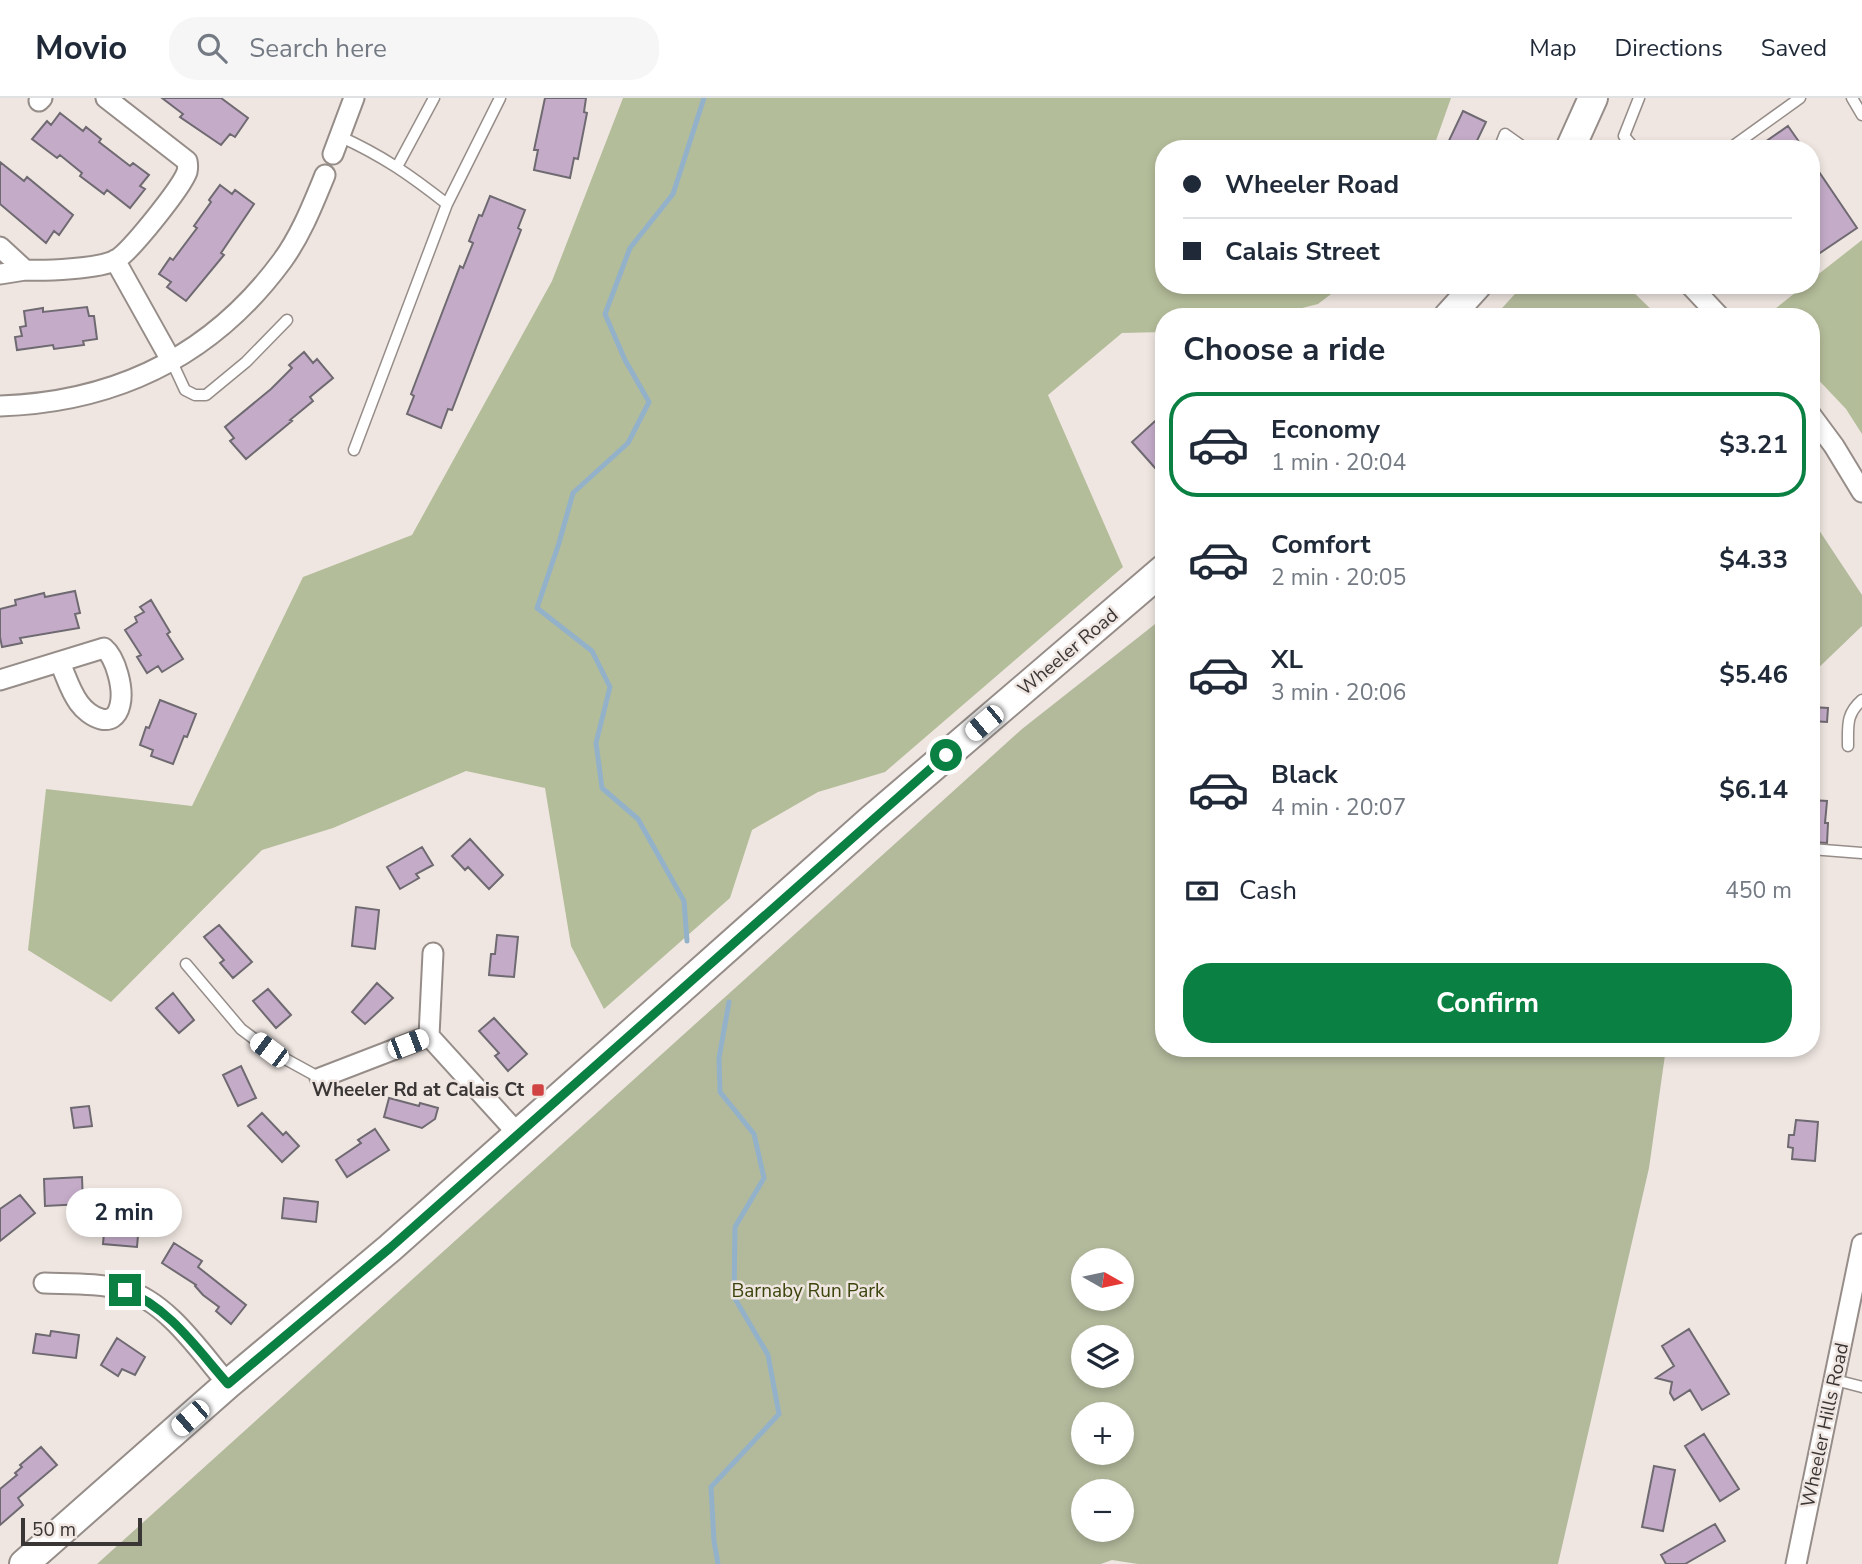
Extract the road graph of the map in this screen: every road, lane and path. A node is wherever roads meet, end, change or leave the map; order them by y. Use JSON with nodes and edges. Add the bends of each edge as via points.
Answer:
{"nodes":[{"id":1,"x":106,"y":98,"type":"edge"},
{"id":2,"x":354,"y":98,"type":"edge"},
{"id":3,"x":434,"y":98,"type":"edge"},
{"id":4,"x":500,"y":98,"type":"edge"},
{"id":5,"x":1593,"y":98,"type":"edge"},
{"id":6,"x":1639,"y":98,"type":"edge"},
{"id":7,"x":1800,"y":98,"type":"edge"},
{"id":8,"x":1852,"y":98,"type":"edge"},
{"id":9,"x":1862,"y":115,"type":"edge"},
{"id":10,"x":1574,"y":140,"type":"edge"},
{"id":11,"x":1627,"y":140,"type":"edge"},
{"id":12,"x":1742,"y":140,"type":"edge"},
{"id":13,"x":336,"y":145,"type":"joint"},
{"id":14,"x":398,"y":165,"type":"junction"},
{"id":15,"x":325,"y":175,"type":"dead end"},
{"id":16,"x":447,"y":204,"type":"junction"},
{"id":17,"x":0,"y":247,"type":"edge"},
{"id":18,"x":115,"y":260,"type":"junction"},
{"id":19,"x":25,"y":270,"type":"junction"},
{"id":20,"x":0,"y":274,"type":"edge"},
{"id":21,"x":1469,"y":294,"type":"edge"},
{"id":22,"x":1698,"y":294,"type":"edge"},
{"id":23,"x":1456,"y":308,"type":"edge"},
{"id":24,"x":1712,"y":308,"type":"edge"},
{"id":25,"x":287,"y":320,"type":"dead end"},
{"id":26,"x":172,"y":362,"type":"junction"},
{"id":27,"x":0,"y":406,"type":"edge"},
{"id":28,"x":1820,"y":427,"type":"edge"},
{"id":29,"x":354,"y":450,"type":"dead end"},
{"id":30,"x":1862,"y":492,"type":"edge"},
{"id":31,"x":1155,"y":577,"type":"edge"},
{"id":32,"x":60,"y":663,"type":"dead end"},
{"id":33,"x":0,"y":681,"type":"edge"},
{"id":34,"x":1862,"y":700,"type":"edge"},
{"id":35,"x":1848,"y":746,"type":"dead end"},
{"id":36,"x":1820,"y":850,"type":"edge"},
{"id":37,"x":1862,"y":853,"type":"edge"},
{"id":38,"x":433,"y":953,"type":"dead end"},
{"id":39,"x":186,"y":964,"type":"dead end"},
{"id":40,"x":429,"y":1036,"type":"junction"},
{"id":41,"x":320,"y":1078,"type":"joint"},
{"id":42,"x":518,"y":1134,"type":"junction"},
{"id":43,"x":1862,"y":1244,"type":"edge"},
{"id":44,"x":44,"y":1283,"type":"dead end"},
{"id":45,"x":1835,"y":1380,"type":"junction"},
{"id":46,"x":228,"y":1384,"type":"junction"},
{"id":47,"x":1862,"y":1387,"type":"edge"},
{"id":48,"x":24,"y":1564,"type":"edge"},
{"id":49,"x":1796,"y":1564,"type":"edge"}],
"edges":[{"from":1,"to":18,"type":"street","via":[[188,164],[181,183]]},
{"from":2,"to":13,"type":"street"},
{"from":3,"to":14,"type":"lane"},
{"from":4,"to":16,"type":"lane"},
{"from":5,"to":10,"type":"main road"},
{"from":6,"to":11,"type":"lane","via":[[1624,136]]},
{"from":7,"to":12,"type":"lane"},
{"from":8,"to":9,"type":"lane"},
{"from":13,"to":14,"type":"lane"},
{"from":14,"to":16,"type":"lane"},
{"from":15,"to":26,"type":"street","via":[[283,259],[258,290],[216,332]]},
{"from":16,"to":29,"type":"lane"},
{"from":17,"to":19,"type":"street"},
{"from":18,"to":19,"type":"street","via":[[60,271]]},
{"from":18,"to":26,"type":"street"},
{"from":19,"to":20,"type":"street"},
{"from":21,"to":23,"type":"main road"},
{"from":22,"to":24,"type":"street"},
{"from":25,"to":26,"type":"lane","via":[[206,395],[195,396],[185,390]]},
{"from":26,"to":27,"type":"street","via":[[89,393]]},
{"from":28,"to":30,"type":"street"},
{"from":31,"to":42,"type":"main road","name":"Wheeler Road","via":[[872,819]]},
{"from":32,"to":33,"type":"street"},
{"from":34,"to":35,"type":"lane","via":[[1852,709]]},
{"from":36,"to":37,"type":"lane"},
{"from":38,"to":40,"type":"street"},
{"from":39,"to":41,"type":"lane","via":[[241,1029]]},
{"from":40,"to":41,"type":"street"},
{"from":40,"to":42,"type":"street"},
{"from":42,"to":46,"type":"main road","name":"Wheeler Road"},
{"from":43,"to":45,"type":"street","name":"Wheeler Hills Road"},
{"from":44,"to":46,"type":"street","via":[[125,1290],[144,1297],[175,1323]]},
{"from":45,"to":47,"type":"lane"},
{"from":45,"to":49,"type":"street","name":"Wheeler Hills Road"},
{"from":46,"to":48,"type":"main road","name":"Wheeler Road"}]}
